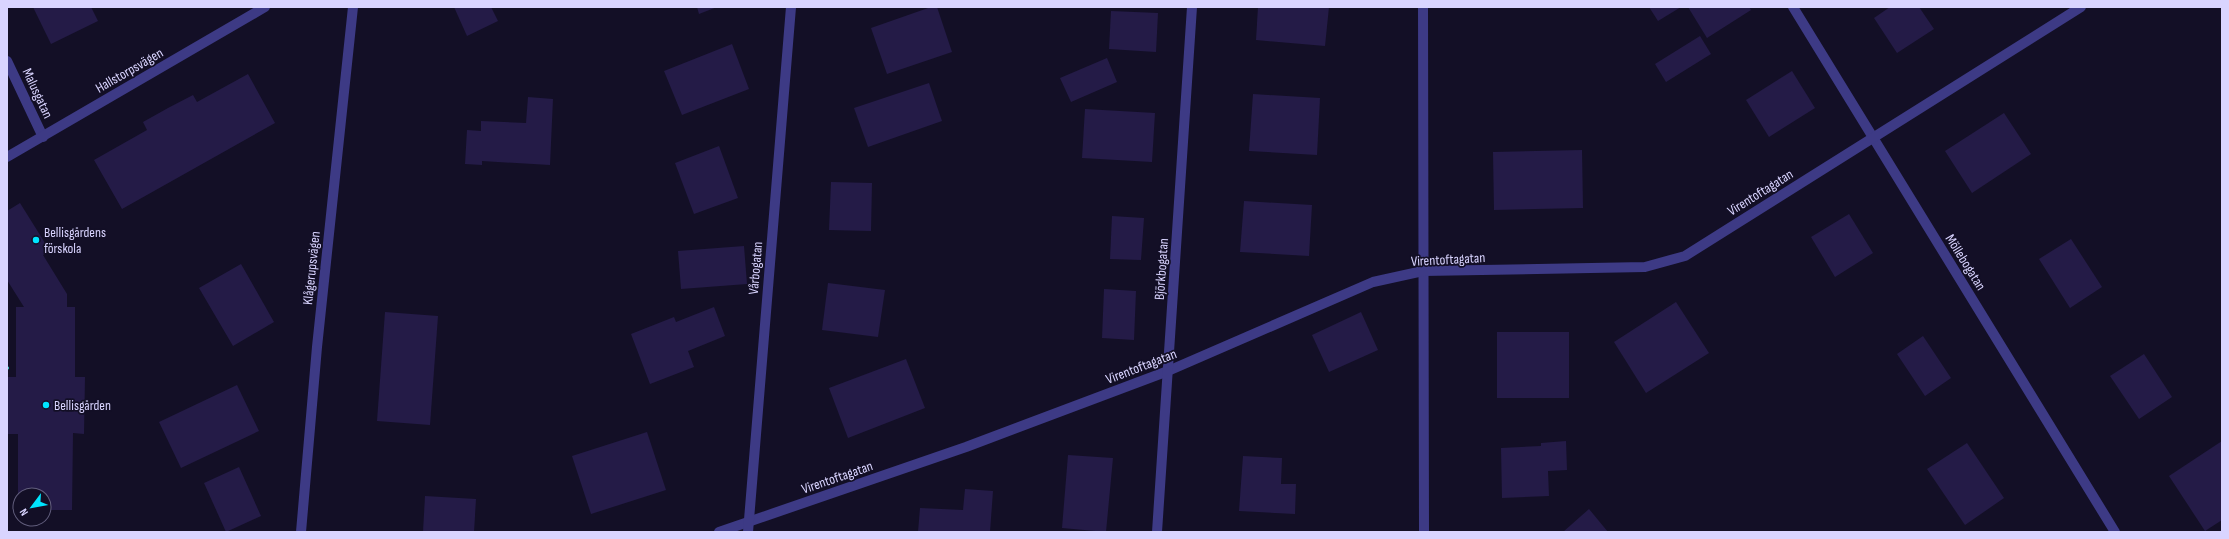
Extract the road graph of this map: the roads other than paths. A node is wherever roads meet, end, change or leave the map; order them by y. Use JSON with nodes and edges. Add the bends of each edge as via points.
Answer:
{"nodes":[{"id":1,"x":265,"y":7,"type":"edge"},
{"id":2,"x":353,"y":7,"type":"edge"},
{"id":3,"x":791,"y":7,"type":"edge"},
{"id":4,"x":1192,"y":7,"type":"edge"},
{"id":5,"x":1423,"y":7,"type":"edge"},
{"id":6,"x":1793,"y":7,"type":"edge"},
{"id":7,"x":2081,"y":7,"type":"edge"},
{"id":8,"x":7,"y":61,"type":"edge"},
{"id":9,"x":43,"y":137,"type":"junction"},
{"id":10,"x":1873,"y":138,"type":"junction"},
{"id":11,"x":7,"y":157,"type":"edge"},
{"id":12,"x":1423,"y":272,"type":"junction"},
{"id":13,"x":1168,"y":371,"type":"junction"},
{"id":14,"x":749,"y":527,"type":"edge"},
{"id":15,"x":302,"y":532,"type":"edge"},
{"id":16,"x":719,"y":532,"type":"edge"},
{"id":17,"x":1157,"y":532,"type":"edge"},
{"id":18,"x":1424,"y":532,"type":"edge"},
{"id":19,"x":2115,"y":532,"type":"edge"}],
"edges":[{"from":1,"to":9,"type":"street","name":"Hallstorpsvägen"},
{"from":2,"to":15,"type":"street","name":"Klågerupsvägen","via":[[317,347]]},
{"from":3,"to":14,"type":"street","name":"Vårbogatan"},
{"from":4,"to":13,"type":"street","name":"Björkbogatan"},
{"from":5,"to":12,"type":"street"},
{"from":6,"to":10,"type":"street","name":"Möllebogatan"},
{"from":7,"to":10,"type":"street","name":"Virentoftagatan"},
{"from":8,"to":9,"type":"street","name":"Malusgatan"},
{"from":9,"to":11,"type":"street","name":"Hallstorpsvägen"},
{"from":10,"to":12,"type":"street","name":"Virentoftagatan","via":[[1685,256],[1645,267]]},
{"from":10,"to":19,"type":"street","name":"Möllebogatan"},
{"from":12,"to":13,"type":"street","name":"Virentoftagatan","via":[[1373,282]]},
{"from":12,"to":18,"type":"street"},
{"from":13,"to":14,"type":"street","name":"Virentoftagatan"},
{"from":13,"to":17,"type":"street","name":"Björkbogatan"},
{"from":14,"to":16,"type":"street","name":"Virentoftagatan"}]}
